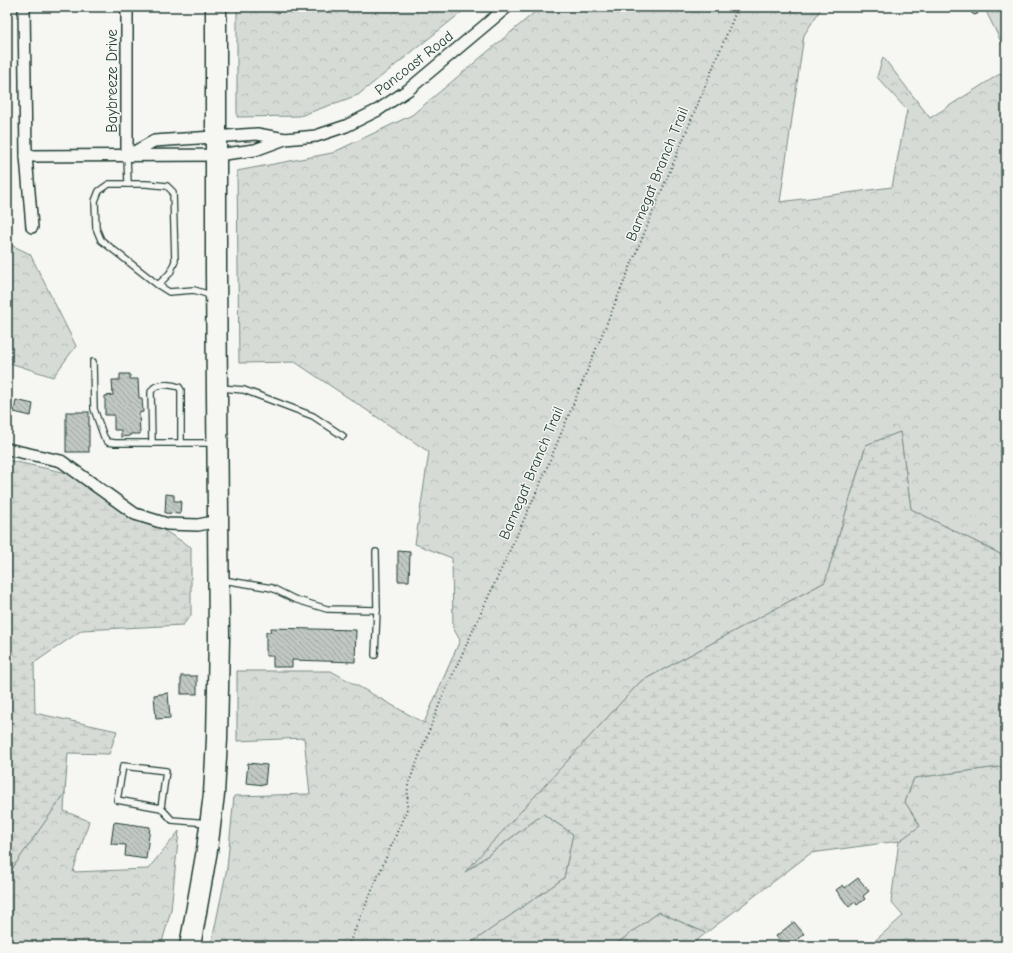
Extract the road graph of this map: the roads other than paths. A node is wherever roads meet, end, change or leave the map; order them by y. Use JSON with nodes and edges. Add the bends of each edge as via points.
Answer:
{"nodes":[{"id":1,"x":24,"y":7,"type":"edge"},
{"id":2,"x":127,"y":7,"type":"edge"},
{"id":3,"x":216,"y":7,"type":"edge"},
{"id":4,"x":507,"y":7,"type":"edge"},
{"id":5,"x":285,"y":139,"type":"junction"},
{"id":6,"x":217,"y":146,"type":"junction"},
{"id":7,"x":26,"y":156,"type":"junction"},
{"id":8,"x":127,"y":156,"type":"junction"},
{"id":9,"x":128,"y":184,"type":"junction"},
{"id":10,"x":32,"y":227,"type":"dead end"},
{"id":11,"x":158,"y":285,"type":"junction"},
{"id":12,"x":216,"y":306,"type":"junction"},
{"id":13,"x":93,"y":362,"type":"dead end"},
{"id":14,"x":217,"y":387,"type":"junction"},
{"id":15,"x":344,"y":436,"type":"dead end"},
{"id":16,"x":152,"y":443,"type":"junction"},
{"id":17,"x":182,"y":443,"type":"junction"},
{"id":18,"x":217,"y":443,"type":"junction"},
{"id":19,"x":7,"y":449,"type":"edge"},
{"id":20,"x":218,"y":521,"type":"junction"},
{"id":21,"x":376,"y":552,"type":"dead end"},
{"id":22,"x":218,"y":579,"type":"junction"},
{"id":23,"x":377,"y":610,"type":"junction"},
{"id":24,"x":375,"y":655,"type":"dead end"},
{"id":25,"x":161,"y":808,"type":"junction"},
{"id":26,"x":210,"y":823,"type":"junction"},
{"id":27,"x":190,"y":946,"type":"edge"}],
"edges":[{"from":1,"to":7,"type":"street"},
{"from":2,"to":8,"type":"street","name":"Baybreeze Drive"},
{"from":3,"to":6,"type":"highway"},
{"from":4,"to":5,"type":"street","name":"Pancoast Road","via":[[408,90],[378,110],[346,126],[316,136]]},
{"from":5,"to":6,"type":"street","name":"Pancoast Road","via":[[257,134]]},
{"from":5,"to":6,"type":"street","name":"Pancoast Road","via":[[256,150]]},
{"from":6,"to":8,"type":"street","name":"Pancoast Road"},
{"from":6,"to":8,"type":"street","name":"Pancoast Road","via":[[154,140]]},
{"from":6,"to":12,"type":"highway"},
{"from":7,"to":8,"type":"street","name":"Pancoast Road"},
{"from":7,"to":10,"type":"street"},
{"from":8,"to":9,"type":"lane"},
{"from":9,"to":11,"type":"lane","via":[[167,186],[173,192],[175,261],[170,273]]},
{"from":9,"to":11,"type":"lane","via":[[109,184],[99,191],[95,201],[96,228],[101,240]]},
{"from":11,"to":12,"type":"lane","via":[[170,292],[202,292],[207,294]]},
{"from":12,"to":14,"type":"highway"},
{"from":13,"to":16,"type":"lane","via":[[94,409],[104,438],[115,443]]},
{"from":14,"to":15,"type":"lane","via":[[244,390],[298,410],[313,416]]},
{"from":14,"to":18,"type":"highway"},
{"from":16,"to":17,"type":"lane"},
{"from":16,"to":17,"type":"lane","via":[[151,392],[160,385],[179,387],[181,390]]},
{"from":17,"to":18,"type":"lane"},
{"from":18,"to":20,"type":"highway"},
{"from":19,"to":20,"type":"street","via":[[61,461],[135,514],[167,524],[198,525]]},
{"from":20,"to":22,"type":"highway"},
{"from":21,"to":23,"type":"lane"},
{"from":22,"to":23,"type":"lane","via":[[272,588],[294,599],[327,609]]},
{"from":22,"to":26,"type":"highway","via":[[217,739]]},
{"from":23,"to":24,"type":"lane"},
{"from":25,"to":25,"type":"lane","via":[[117,800],[122,766],[166,772]]},
{"from":25,"to":26,"type":"lane","via":[[172,820]]},
{"from":26,"to":27,"type":"highway"}]}
